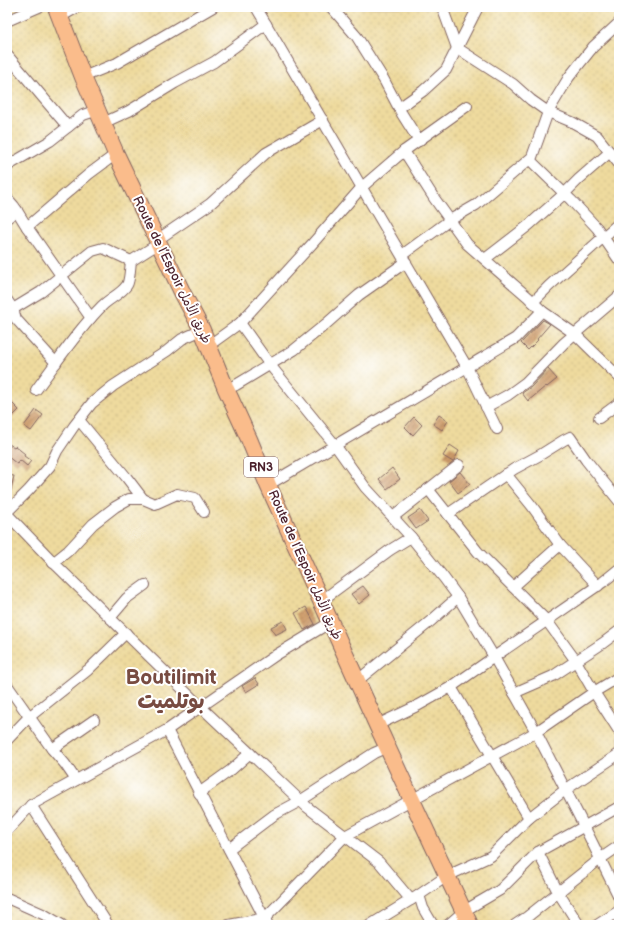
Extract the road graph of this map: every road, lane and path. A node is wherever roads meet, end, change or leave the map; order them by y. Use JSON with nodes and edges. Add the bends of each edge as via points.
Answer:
{"nodes":[{"id":1,"x":38,"y":7,"type":"edge"},
{"id":2,"x":78,"y":7,"type":"edge"},
{"id":3,"x":213,"y":7,"type":"edge"},
{"id":4,"x":256,"y":7,"type":"edge"},
{"id":5,"x":331,"y":7,"type":"edge"},
{"id":6,"x":442,"y":7,"type":"edge"},
{"id":7,"x":478,"y":7,"type":"edge"},
{"id":8,"x":58,"y":12,"type":"edge"},
{"id":9,"x":7,"y":21,"type":"edge"},
{"id":10,"x":619,"y":23,"type":"edge"},
{"id":11,"x":266,"y":24,"type":"junction"},
{"id":12,"x":458,"y":48,"type":"junction"},
{"id":13,"x":7,"y":55,"type":"edge"},
{"id":14,"x":83,"y":77,"type":"junction"},
{"id":15,"x":467,"y":106,"type":"dead end"},
{"id":16,"x":399,"y":108,"type":"junction"},
{"id":17,"x":548,"y":112,"type":"junction"},
{"id":18,"x":100,"y":117,"type":"junction"},
{"id":19,"x":323,"y":120,"type":"junction"},
{"id":20,"x":68,"y":127,"type":"junction"},
{"id":21,"x":418,"y":141,"type":"junction"},
{"id":22,"x":404,"y":150,"type":"junction"},
{"id":23,"x":610,"y":152,"type":"junction"},
{"id":24,"x":116,"y":154,"type":"junction"},
{"id":25,"x":530,"y":160,"type":"junction"},
{"id":26,"x":619,"y":164,"type":"edge"},
{"id":27,"x":7,"y":166,"type":"edge"},
{"id":28,"x":362,"y":187,"type":"junction"},
{"id":29,"x":564,"y":194,"type":"junction"},
{"id":30,"x":7,"y":198,"type":"edge"},
{"id":31,"x":17,"y":210,"type":"junction"},
{"id":32,"x":7,"y":218,"type":"edge"},
{"id":33,"x":450,"y":220,"type":"junction"},
{"id":34,"x":619,"y":223,"type":"edge"},
{"id":35,"x":27,"y":227,"type":"junction"},
{"id":36,"x":603,"y":237,"type":"junction"},
{"id":37,"x":157,"y":242,"type":"junction"},
{"id":38,"x":404,"y":259,"type":"junction"},
{"id":39,"x":485,"y":260,"type":"junction"},
{"id":40,"x":619,"y":260,"type":"edge"},
{"id":41,"x":131,"y":261,"type":"junction"},
{"id":42,"x":61,"y":276,"type":"junction"},
{"id":43,"x":619,"y":296,"type":"edge"},
{"id":44,"x":7,"y":300,"type":"edge"},
{"id":45,"x":534,"y":302,"type":"junction"},
{"id":46,"x":13,"y":309,"type":"junction"},
{"id":47,"x":542,"y":311,"type":"junction"},
{"id":48,"x":91,"y":318,"type":"junction"},
{"id":49,"x":240,"y":323,"type":"junction"},
{"id":50,"x":202,"y":330,"type":"junction"},
{"id":51,"x":575,"y":334,"type":"junction"},
{"id":52,"x":208,"y":346,"type":"junction"},
{"id":53,"x":56,"y":363,"type":"junction"},
{"id":54,"x":270,"y":365,"type":"junction"},
{"id":55,"x":468,"y":367,"type":"junction"},
{"id":56,"x":619,"y":376,"type":"edge"},
{"id":57,"x":226,"y":389,"type":"junction"},
{"id":58,"x":36,"y":390,"type":"dead end"},
{"id":59,"x":619,"y":403,"type":"edge"},
{"id":60,"x":486,"y":407,"type":"junction"},
{"id":61,"x":599,"y":418,"type":"dead end"},
{"id":62,"x":79,"y":420,"type":"junction"},
{"id":63,"x":496,"y":429,"type":"dead end"},
{"id":64,"x":335,"y":445,"type":"junction"},
{"id":65,"x":459,"y":465,"type":"dead end"},
{"id":66,"x":506,"y":474,"type":"junction"},
{"id":67,"x":268,"y":485,"type":"junction"},
{"id":68,"x":428,"y":489,"type":"junction"},
{"id":69,"x":142,"y":499,"type":"junction"},
{"id":70,"x":619,"y":501,"type":"edge"},
{"id":71,"x":204,"y":512,"type":"dead end"},
{"id":72,"x":7,"y":513,"type":"edge"},
{"id":73,"x":448,"y":514,"type":"junction"},
{"id":74,"x":393,"y":517,"type":"junction"},
{"id":75,"x":411,"y":537,"type":"junction"},
{"id":76,"x":560,"y":546,"type":"junction"},
{"id":77,"x":54,"y":563,"type":"junction"},
{"id":78,"x":619,"y":569,"type":"edge"},
{"id":79,"x":145,"y":585,"type":"dead end"},
{"id":80,"x":598,"y":586,"type":"junction"},
{"id":81,"x":513,"y":587,"type":"junction"},
{"id":82,"x":458,"y":597,"type":"junction"},
{"id":83,"x":322,"y":601,"type":"junction"},
{"id":84,"x":110,"y":618,"type":"junction"},
{"id":85,"x":547,"y":621,"type":"junction"},
{"id":86,"x":331,"y":622,"type":"junction"},
{"id":87,"x":619,"y":631,"type":"edge"},
{"id":88,"x":126,"y":633,"type":"junction"},
{"id":89,"x":494,"y":657,"type":"junction"},
{"id":90,"x":576,"y":661,"type":"junction"},
{"id":91,"x":619,"y":677,"type":"edge"},
{"id":92,"x":357,"y":681,"type":"junction"},
{"id":93,"x":7,"y":685,"type":"edge"},
{"id":94,"x":451,"y":687,"type":"junction"},
{"id":95,"x":594,"y":692,"type":"junction"},
{"id":96,"x":514,"y":693,"type":"junction"},
{"id":97,"x":201,"y":707,"type":"junction"},
{"id":98,"x":29,"y":717,"type":"junction"},
{"id":99,"x":94,"y":720,"type":"dead end"},
{"id":100,"x":377,"y":725,"type":"junction"},
{"id":101,"x":167,"y":730,"type":"junction"},
{"id":102,"x":536,"y":732,"type":"junction"},
{"id":103,"x":619,"y":732,"type":"edge"},
{"id":104,"x":7,"y":740,"type":"edge"},
{"id":105,"x":388,"y":747,"type":"junction"},
{"id":106,"x":52,"y":750,"type":"junction"},
{"id":107,"x":250,"y":754,"type":"junction"},
{"id":108,"x":619,"y":754,"type":"edge"},
{"id":109,"x":492,"y":756,"type":"junction"},
{"id":110,"x":76,"y":780,"type":"junction"},
{"id":111,"x":566,"y":790,"type":"junction"},
{"id":112,"x":199,"y":793,"type":"junction"},
{"id":113,"x":412,"y":800,"type":"junction"},
{"id":114,"x":300,"y":801,"type":"junction"},
{"id":115,"x":31,"y":805,"type":"junction"},
{"id":116,"x":619,"y":807,"type":"edge"},
{"id":117,"x":529,"y":818,"type":"junction"},
{"id":118,"x":584,"y":826,"type":"junction"},
{"id":119,"x":7,"y":831,"type":"edge"},
{"id":120,"x":345,"y":836,"type":"junction"},
{"id":121,"x":619,"y":846,"type":"edge"},
{"id":122,"x":229,"y":849,"type":"junction"},
{"id":123,"x":538,"y":852,"type":"junction"},
{"id":124,"x":600,"y":858,"type":"junction"},
{"id":125,"x":447,"y":876,"type":"junction"},
{"id":126,"x":558,"y":892,"type":"junction"},
{"id":127,"x":415,"y":897,"type":"junction"},
{"id":128,"x":619,"y":897,"type":"edge"},
{"id":129,"x":7,"y":898,"type":"edge"},
{"id":130,"x":616,"y":913,"type":"edge"},
{"id":131,"x":467,"y":918,"type":"edge"},
{"id":132,"x":267,"y":921,"type":"edge"},
{"id":133,"x":62,"y":925,"type":"edge"},
{"id":134,"x":108,"y":925,"type":"edge"},
{"id":135,"x":229,"y":925,"type":"edge"},
{"id":136,"x":370,"y":925,"type":"edge"},
{"id":137,"x":433,"y":925,"type":"edge"},
{"id":138,"x":448,"y":925,"type":"edge"},
{"id":139,"x":515,"y":925,"type":"edge"},
{"id":140,"x":579,"y":925,"type":"edge"},
{"id":141,"x":597,"y":925,"type":"edge"},
{"id":142,"x":618,"y":925,"type":"edge"}],
"edges":[{"from":1,"to":9,"type":"street"},
{"from":2,"to":8,"type":"street"},
{"from":3,"to":14,"type":"street","via":[[117,63]]},
{"from":4,"to":11,"type":"street"},
{"from":5,"to":16,"type":"street","via":[[357,37]]},
{"from":6,"to":12,"type":"street"},
{"from":7,"to":12,"type":"street"},
{"from":8,"to":14,"type":"highway","name":"Route de l’Espoir طريق الأمل","number":"RN3"},
{"from":10,"to":17,"type":"street","via":[[594,47],[569,77]]},
{"from":11,"to":18,"type":"street","via":[[214,62],[128,111]]},
{"from":11,"to":19,"type":"street"},
{"from":12,"to":16,"type":"street","via":[[446,70]]},
{"from":12,"to":17,"type":"street","via":[[514,84]]},
{"from":13,"to":20,"type":"street"},
{"from":14,"to":18,"type":"highway","name":"Route de l’Espoir طريق الأمل","number":"RN3"},
{"from":15,"to":21,"type":"street"},
{"from":16,"to":21,"type":"street"},
{"from":17,"to":23,"type":"street","via":[[597,136]]},
{"from":17,"to":25,"type":"street"},
{"from":18,"to":20,"type":"street","via":[[83,115]]},
{"from":18,"to":24,"type":"highway","name":"Route de l’Espoir طريق الأمل","number":"RN3"},
{"from":19,"to":28,"type":"street"},
{"from":19,"to":37,"type":"street","via":[[266,153],[210,204]]},
{"from":20,"to":27,"type":"street","via":[[50,141]]},
{"from":21,"to":22,"type":"street"},
{"from":22,"to":28,"type":"street"},
{"from":22,"to":33,"type":"street"},
{"from":23,"to":26,"type":"street"},
{"from":23,"to":29,"type":"street"},
{"from":24,"to":35,"type":"street"},
{"from":24,"to":37,"type":"highway","name":"Route de l’Espoir طريق الأمل","number":"RN3"},
{"from":25,"to":29,"type":"street"},
{"from":25,"to":33,"type":"street","via":[[476,205]]},
{"from":28,"to":38,"type":"street"},
{"from":28,"to":49,"type":"street"},
{"from":29,"to":36,"type":"street"},
{"from":29,"to":39,"type":"street"},
{"from":30,"to":31,"type":"street"},
{"from":31,"to":32,"type":"street"},
{"from":31,"to":35,"type":"street"},
{"from":33,"to":38,"type":"street"},
{"from":33,"to":39,"type":"street","via":[[467,244]]},
{"from":34,"to":36,"type":"street"},
{"from":35,"to":42,"type":"street"},
{"from":36,"to":40,"type":"street"},
{"from":36,"to":45,"type":"street"},
{"from":37,"to":41,"type":"street"},
{"from":37,"to":50,"type":"highway","name":"Route de l’Espoir طريق الأمل","number":"RN3"},
{"from":38,"to":54,"type":"street","via":[[294,350]]},
{"from":38,"to":55,"type":"street"},
{"from":39,"to":45,"type":"street"},
{"from":41,"to":42,"type":"street","via":[[102,248],[92,251]]},
{"from":41,"to":48,"type":"street","via":[[128,284]]},
{"from":42,"to":46,"type":"street"},
{"from":42,"to":48,"type":"street"},
{"from":43,"to":51,"type":"street"},
{"from":44,"to":46,"type":"street"},
{"from":45,"to":47,"type":"street"},
{"from":46,"to":53,"type":"street","via":[[16,319]]},
{"from":47,"to":51,"type":"street"},
{"from":47,"to":55,"type":"street","via":[[516,338]]},
{"from":48,"to":53,"type":"street"},
{"from":49,"to":52,"type":"street"},
{"from":49,"to":54,"type":"street"},
{"from":50,"to":52,"type":"highway","name":"Route de l’Espoir طريق الأمل","number":"RN3"},
{"from":50,"to":62,"type":"street","via":[[182,339],[113,386],[92,403]]},
{"from":51,"to":56,"type":"street"},
{"from":51,"to":60,"type":"street","via":[[526,382]]},
{"from":52,"to":57,"type":"highway","name":"Route de l’Espoir طريق الأمل","number":"RN3"},
{"from":53,"to":58,"type":"street"},
{"from":54,"to":57,"type":"street"},
{"from":54,"to":64,"type":"street"},
{"from":55,"to":60,"type":"street"},
{"from":55,"to":64,"type":"street"},
{"from":57,"to":67,"type":"highway","name":"Route de l’Espoir طريق الأمل","number":"RN3"},
{"from":59,"to":61,"type":"street"},
{"from":60,"to":63,"type":"street"},
{"from":62,"to":69,"type":"street"},
{"from":62,"to":72,"type":"street","via":[[57,451],[50,466]]},
{"from":64,"to":67,"type":"street"},
{"from":64,"to":74,"type":"street","via":[[365,486]]},
{"from":65,"to":68,"type":"street"},
{"from":66,"to":70,"type":"street","via":[[570,437]]},
{"from":66,"to":73,"type":"street"},
{"from":66,"to":76,"type":"street"},
{"from":67,"to":83,"type":"highway","name":"Route de l’Espoir طريق الأمل","number":"RN3"},
{"from":68,"to":73,"type":"street"},
{"from":68,"to":74,"type":"street"},
{"from":69,"to":71,"type":"street","via":[[155,504],[178,494],[195,498]]},
{"from":69,"to":77,"type":"street","via":[[129,499],[115,507],[93,524]]},
{"from":72,"to":77,"type":"street"},
{"from":73,"to":81,"type":"street","via":[[478,552]]},
{"from":74,"to":75,"type":"street"},
{"from":75,"to":82,"type":"street"},
{"from":75,"to":83,"type":"street"},
{"from":76,"to":80,"type":"street"},
{"from":76,"to":81,"type":"street"},
{"from":77,"to":84,"type":"street"},
{"from":78,"to":80,"type":"street"},
{"from":79,"to":84,"type":"street","via":[[127,598]]},
{"from":80,"to":85,"type":"street"},
{"from":81,"to":85,"type":"street"},
{"from":82,"to":89,"type":"street"},
{"from":82,"to":92,"type":"street"},
{"from":83,"to":86,"type":"highway","name":"Route de l’Espoir طريق الأمل","number":"RN3"},
{"from":84,"to":88,"type":"street"},
{"from":85,"to":89,"type":"street"},
{"from":85,"to":90,"type":"street"},
{"from":86,"to":92,"type":"highway","name":"Route de l’Espoir طريق الأمل","number":"RN3"},
{"from":86,"to":97,"type":"street","via":[[276,655]]},
{"from":87,"to":90,"type":"street"},
{"from":88,"to":97,"type":"street"},
{"from":88,"to":98,"type":"street","via":[[88,670]]},
{"from":89,"to":94,"type":"street"},
{"from":89,"to":96,"type":"street"},
{"from":90,"to":95,"type":"street"},
{"from":90,"to":96,"type":"street","via":[[553,676]]},
{"from":91,"to":95,"type":"street"},
{"from":92,"to":100,"type":"highway","name":"Route de l’Espoir طريق الأمل","number":"RN3"},
{"from":93,"to":98,"type":"street"},
{"from":94,"to":100,"type":"street"},
{"from":94,"to":109,"type":"street"},
{"from":95,"to":102,"type":"street"},
{"from":95,"to":103,"type":"street"},
{"from":96,"to":102,"type":"street"},
{"from":97,"to":101,"type":"street"},
{"from":97,"to":107,"type":"street"},
{"from":98,"to":104,"type":"street"},
{"from":98,"to":106,"type":"street"},
{"from":99,"to":106,"type":"street"},
{"from":100,"to":105,"type":"highway","name":"Route de l’Espoir طريق الأمل","number":"RN3"},
{"from":101,"to":110,"type":"street"},
{"from":101,"to":112,"type":"street"},
{"from":102,"to":109,"type":"street"},
{"from":102,"to":111,"type":"street"},
{"from":105,"to":113,"type":"highway","name":"Route de l’Espoir طريق الأمل","number":"RN3"},
{"from":105,"to":114,"type":"street","via":[[374,753]]},
{"from":106,"to":110,"type":"street"},
{"from":107,"to":112,"type":"street"},
{"from":107,"to":114,"type":"street"},
{"from":108,"to":111,"type":"street"},
{"from":109,"to":113,"type":"street"},
{"from":109,"to":117,"type":"street"},
{"from":110,"to":115,"type":"street"},
{"from":111,"to":117,"type":"street"},
{"from":111,"to":118,"type":"street"},
{"from":112,"to":122,"type":"street"},
{"from":113,"to":120,"type":"street"},
{"from":113,"to":125,"type":"highway","name":"Route de l’Espoir طريق الأمل","number":"RN3"},
{"from":114,"to":120,"type":"street"},
{"from":114,"to":122,"type":"street","via":[[274,815]]},
{"from":115,"to":119,"type":"street"},
{"from":115,"to":134,"type":"street"},
{"from":116,"to":118,"type":"street"},
{"from":117,"to":125,"type":"street","via":[[491,856]]},
{"from":118,"to":123,"type":"street"},
{"from":118,"to":124,"type":"street"},
{"from":120,"to":127,"type":"street","via":[[379,862]]},
{"from":120,"to":132,"type":"street"},
{"from":121,"to":124,"type":"street"},
{"from":122,"to":132,"type":"street"},
{"from":123,"to":126,"type":"street"},
{"from":123,"to":131,"type":"street"},
{"from":124,"to":126,"type":"street"},
{"from":124,"to":128,"type":"street"},
{"from":125,"to":127,"type":"street"},
{"from":125,"to":131,"type":"highway","name":"Route de l’Espoir طريق الأمل","number":"RN3"},
{"from":126,"to":139,"type":"street"},
{"from":126,"to":140,"type":"street"},
{"from":127,"to":136,"type":"street"},
{"from":127,"to":137,"type":"street"},
{"from":129,"to":133,"type":"street"},
{"from":130,"to":141,"type":"street"},
{"from":130,"to":142,"type":"street"},
{"from":131,"to":138,"type":"street"},
{"from":132,"to":135,"type":"street"}]}
